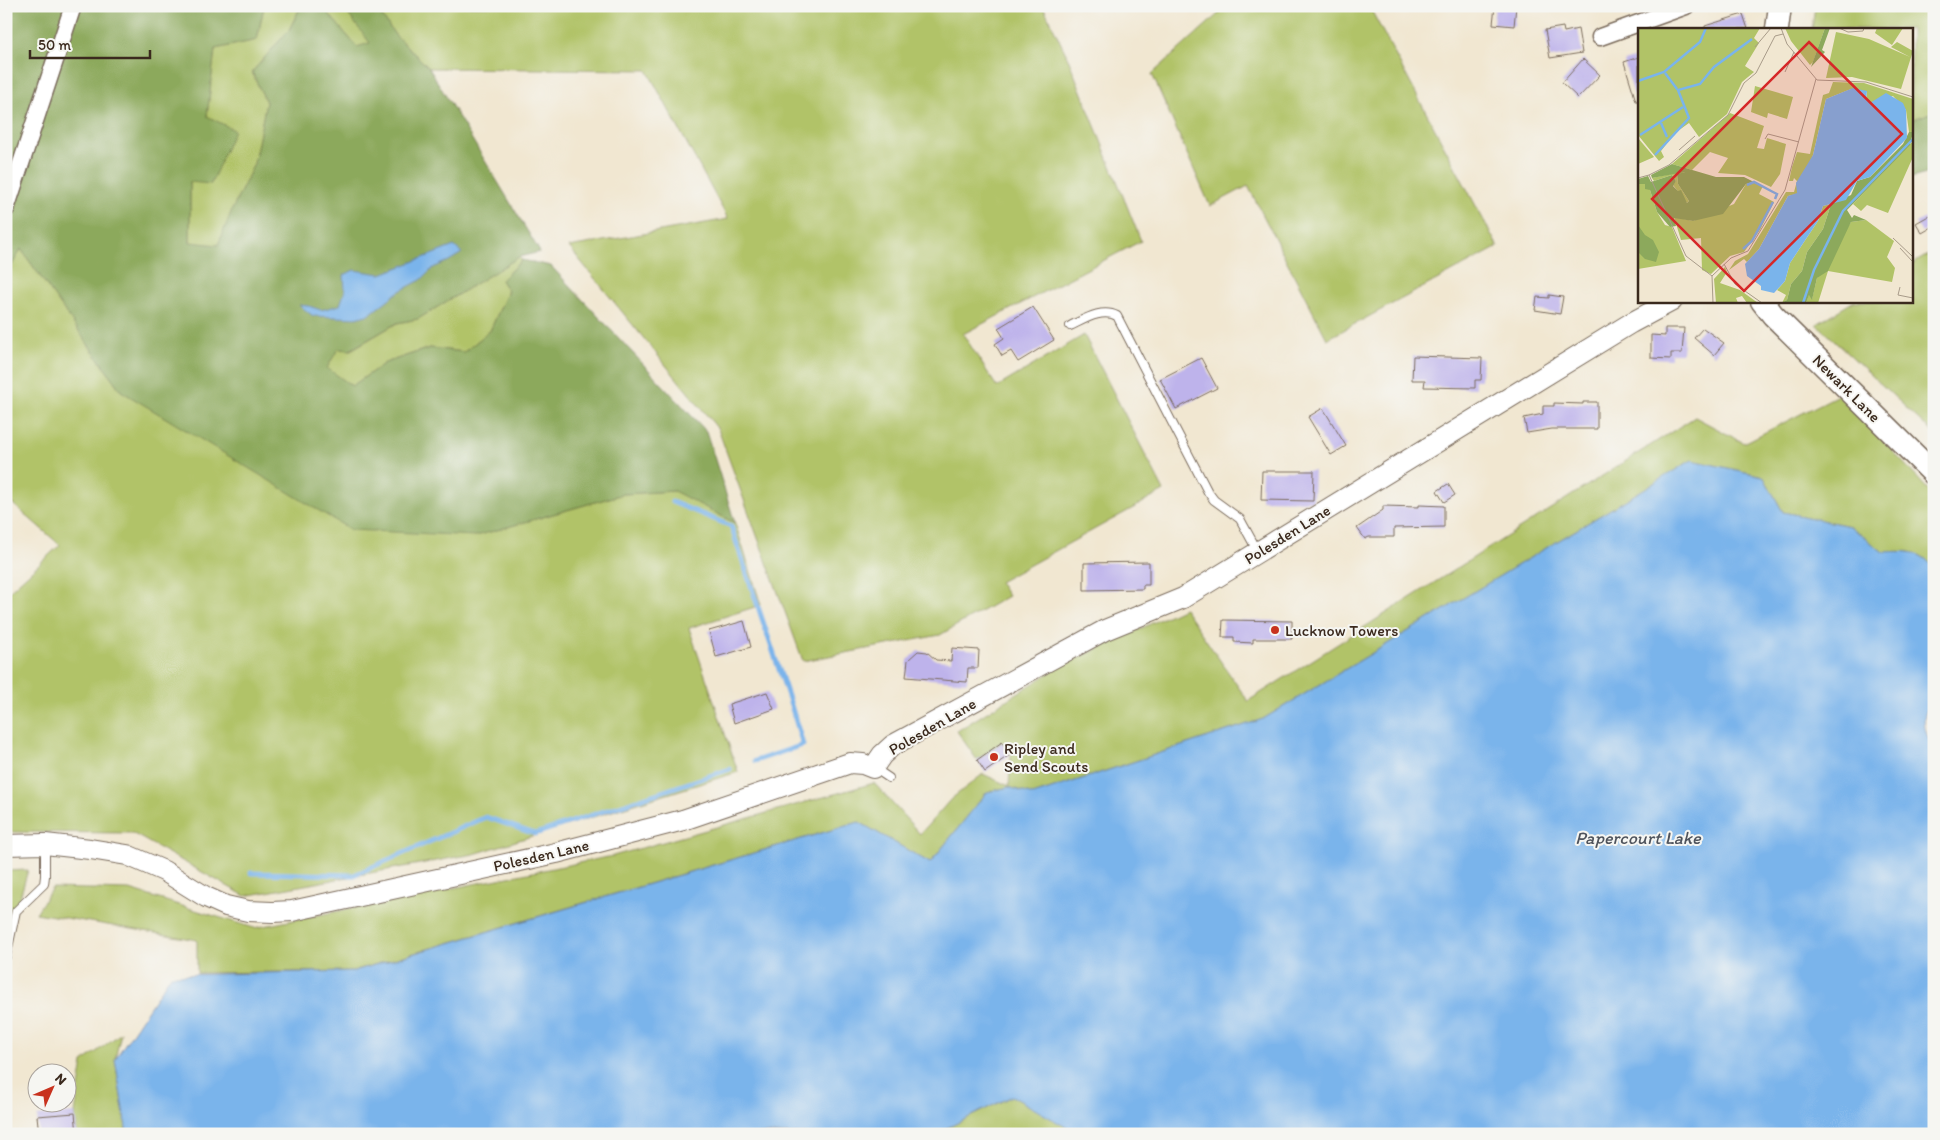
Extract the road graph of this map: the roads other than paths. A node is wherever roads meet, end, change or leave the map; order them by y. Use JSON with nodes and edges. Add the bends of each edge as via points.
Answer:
{"nodes":[{"id":1,"x":73,"y":6,"type":"edge"},
{"id":2,"x":1686,"y":6,"type":"edge"},
{"id":3,"x":1780,"y":6,"type":"edge"},
{"id":4,"x":1777,"y":28,"type":"edge"},
{"id":5,"x":1600,"y":37,"type":"dead end"},
{"id":6,"x":6,"y":209,"type":"edge"},
{"id":7,"x":1670,"y":302,"type":"edge"},
{"id":8,"x":1763,"y":302,"type":"edge"},
{"id":9,"x":1070,"y":326,"type":"dead end"},
{"id":10,"x":1934,"y":474,"type":"edge"},
{"id":11,"x":1258,"y":552,"type":"junction"},
{"id":12,"x":45,"y":844,"type":"junction"},
{"id":13,"x":6,"y":845,"type":"edge"},
{"id":14,"x":6,"y":957,"type":"edge"}],
"edges":[{"from":1,"to":6,"type":"street"},
{"from":2,"to":5,"type":"street"},
{"from":3,"to":4,"type":"main road"},
{"from":7,"to":11,"type":"street","name":"Polesden Lane"},
{"from":8,"to":10,"type":"main road","name":"Newark Lane"},
{"from":9,"to":11,"type":"lane","via":[[1102,313],[1110,312],[1117,316],[1208,492],[1240,519]]},
{"from":11,"to":12,"type":"street","name":"Polesden Lane","via":[[1183,598],[1105,630],[893,746],[882,755],[881,773],[863,764],[850,763],[683,820],[556,853],[292,911],[272,912],[226,906],[164,871],[127,855]]},
{"from":12,"to":13,"type":"street","name":"Polesden Lane"},
{"from":12,"to":14,"type":"lane","via":[[44,884],[16,911]]}]}
